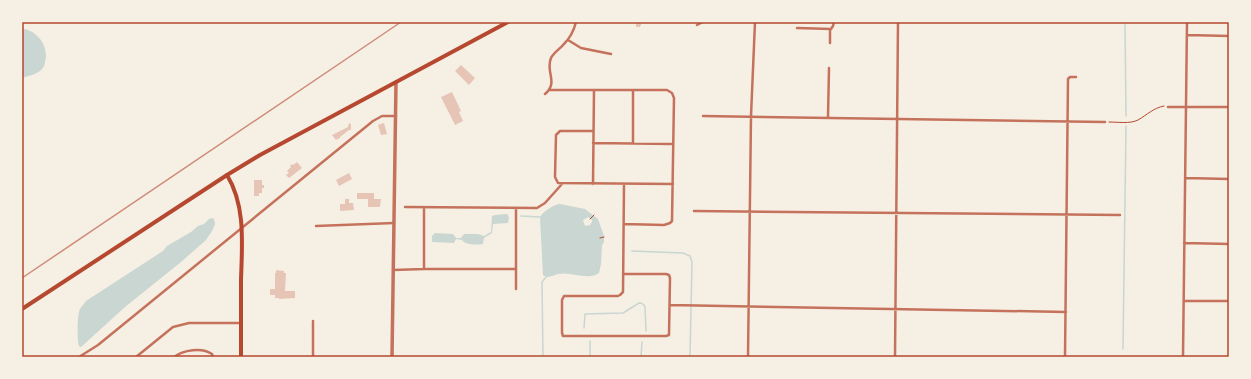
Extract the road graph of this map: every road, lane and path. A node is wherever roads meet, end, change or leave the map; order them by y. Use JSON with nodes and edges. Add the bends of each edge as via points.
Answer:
{"nodes":[{"id":1,"x":508,"y":22,"type":"edge"},
{"id":2,"x":576,"y":22,"type":"edge"},
{"id":3,"x":703,"y":22,"type":"edge"},
{"id":4,"x":755,"y":22,"type":"edge"},
{"id":5,"x":834,"y":22,"type":"edge"},
{"id":6,"x":898,"y":22,"type":"edge"},
{"id":7,"x":1187,"y":22,"type":"edge"},
{"id":8,"x":697,"y":25,"type":"dead end"},
{"id":9,"x":797,"y":28,"type":"dead end"},
{"id":10,"x":830,"y":29,"type":"junction"},
{"id":11,"x":1186,"y":35,"type":"junction"},
{"id":12,"x":1229,"y":36,"type":"edge"},
{"id":13,"x":568,"y":40,"type":"junction"},
{"id":14,"x":830,"y":44,"type":"dead end"},
{"id":15,"x":611,"y":54,"type":"dead end"},
{"id":16,"x":829,"y":68,"type":"dead end"},
{"id":17,"x":1076,"y":77,"type":"dead end"},
{"id":18,"x":396,"y":82,"type":"junction"},
{"id":19,"x":549,"y":90,"type":"junction"},
{"id":20,"x":594,"y":90,"type":"junction"},
{"id":21,"x":633,"y":90,"type":"junction"},
{"id":22,"x":545,"y":94,"type":"dead end"},
{"id":23,"x":1168,"y":107,"type":"joint"},
{"id":24,"x":1185,"y":107,"type":"junction"},
{"id":25,"x":1229,"y":107,"type":"edge"},
{"id":26,"x":396,"y":116,"type":"junction"},
{"id":27,"x":703,"y":116,"type":"dead end"},
{"id":28,"x":751,"y":116,"type":"junction"},
{"id":29,"x":828,"y":118,"type":"junction"},
{"id":30,"x":897,"y":118,"type":"junction"},
{"id":31,"x":1068,"y":122,"type":"junction"},
{"id":32,"x":1105,"y":122,"type":"joint"},
{"id":33,"x":594,"y":131,"type":"junction"},
{"id":34,"x":593,"y":143,"type":"junction"},
{"id":35,"x":633,"y":143,"type":"junction"},
{"id":36,"x":673,"y":144,"type":"junction"},
{"id":37,"x":227,"y":175,"type":"junction"},
{"id":38,"x":1185,"y":178,"type":"junction"},
{"id":39,"x":1229,"y":179,"type":"edge"},
{"id":40,"x":562,"y":184,"type":"junction"},
{"id":41,"x":593,"y":184,"type":"junction"},
{"id":42,"x":624,"y":184,"type":"junction"},
{"id":43,"x":673,"y":184,"type":"junction"},
{"id":44,"x":404,"y":207,"type":"dead end"},
{"id":45,"x":424,"y":208,"type":"junction"},
{"id":46,"x":516,"y":208,"type":"junction"},
{"id":47,"x":694,"y":211,"type":"dead end"},
{"id":48,"x":750,"y":212,"type":"junction"},
{"id":49,"x":896,"y":214,"type":"junction"},
{"id":50,"x":1068,"y":214,"type":"junction"},
{"id":51,"x":594,"y":215,"type":"dead end"},
{"id":52,"x":1120,"y":215,"type":"dead end"},
{"id":53,"x":590,"y":219,"type":"dead end"},
{"id":54,"x":394,"y":223,"type":"junction"},
{"id":55,"x":624,"y":224,"type":"junction"},
{"id":56,"x":316,"y":226,"type":"dead end"},
{"id":57,"x":242,"y":228,"type":"junction"},
{"id":58,"x":604,"y":237,"type":"dead end"},
{"id":59,"x":600,"y":238,"type":"dead end"},
{"id":60,"x":1184,"y":244,"type":"junction"},
{"id":61,"x":1229,"y":244,"type":"edge"},
{"id":62,"x":424,"y":269,"type":"junction"},
{"id":63,"x":516,"y":269,"type":"junction"},
{"id":64,"x":393,"y":270,"type":"junction"},
{"id":65,"x":623,"y":274,"type":"junction"},
{"id":66,"x":516,"y":289,"type":"dead end"},
{"id":67,"x":1183,"y":301,"type":"junction"},
{"id":68,"x":1229,"y":302,"type":"edge"},
{"id":69,"x":670,"y":305,"type":"junction"},
{"id":70,"x":749,"y":307,"type":"junction"},
{"id":71,"x":22,"y":309,"type":"edge"},
{"id":72,"x":895,"y":310,"type":"junction"},
{"id":73,"x":1066,"y":312,"type":"junction"},
{"id":74,"x":313,"y":320,"type":"dead end"},
{"id":75,"x":241,"y":324,"type":"junction"},
{"id":76,"x":313,"y":356,"type":"edge"},
{"id":77,"x":79,"y":357,"type":"edge"},
{"id":78,"x":136,"y":357,"type":"edge"},
{"id":79,"x":174,"y":357,"type":"edge"},
{"id":80,"x":213,"y":357,"type":"edge"},
{"id":81,"x":241,"y":357,"type":"edge"},
{"id":82,"x":392,"y":357,"type":"edge"},
{"id":83,"x":748,"y":357,"type":"edge"},
{"id":84,"x":895,"y":357,"type":"edge"},
{"id":85,"x":1065,"y":357,"type":"edge"},
{"id":86,"x":1183,"y":357,"type":"edge"}],
"edges":[{"from":1,"to":18,"type":"main road"},
{"from":2,"to":13,"type":"street"},
{"from":3,"to":8,"type":"street"},
{"from":4,"to":28,"type":"street"},
{"from":5,"to":10,"type":"street","via":[[833,28]]},
{"from":6,"to":30,"type":"street"},
{"from":7,"to":11,"type":"street"},
{"from":9,"to":10,"type":"street"},
{"from":10,"to":14,"type":"street"},
{"from":11,"to":12,"type":"street"},
{"from":11,"to":24,"type":"street"},
{"from":13,"to":15,"type":"street","via":[[581,48]]},
{"from":13,"to":19,"type":"street","via":[[551,59],[552,82]]},
{"from":16,"to":29,"type":"street"},
{"from":17,"to":31,"type":"street","via":[[1068,79]]},
{"from":18,"to":26,"type":"street"},
{"from":18,"to":37,"type":"main road"},
{"from":19,"to":20,"type":"street"},
{"from":19,"to":22,"type":"street"},
{"from":20,"to":21,"type":"street"},
{"from":20,"to":33,"type":"street"},
{"from":21,"to":35,"type":"street"},
{"from":21,"to":36,"type":"street","via":[[667,90],[672,93]]},
{"from":23,"to":24,"type":"street"},
{"from":23,"to":32,"type":"path","via":[[1155,108],[1134,121]]},
{"from":24,"to":25,"type":"street"},
{"from":24,"to":38,"type":"street"},
{"from":26,"to":54,"type":"street"},
{"from":26,"to":57,"type":"street","via":[[386,115],[373,121]]},
{"from":27,"to":28,"type":"street"},
{"from":28,"to":29,"type":"street"},
{"from":28,"to":48,"type":"street"},
{"from":29,"to":30,"type":"street"},
{"from":30,"to":31,"type":"street"},
{"from":30,"to":49,"type":"street"},
{"from":31,"to":32,"type":"street"},
{"from":31,"to":50,"type":"street"},
{"from":33,"to":34,"type":"street"},
{"from":33,"to":40,"type":"street","via":[[562,131],[556,135],[555,177],[556,182]]},
{"from":34,"to":35,"type":"street"},
{"from":34,"to":41,"type":"street"},
{"from":35,"to":36,"type":"street"},
{"from":36,"to":43,"type":"street"},
{"from":37,"to":57,"type":"main road","via":[[237,198]]},
{"from":37,"to":71,"type":"main road"},
{"from":38,"to":39,"type":"street"},
{"from":38,"to":60,"type":"street"},
{"from":40,"to":41,"type":"street"},
{"from":40,"to":46,"type":"street","via":[[540,206]]},
{"from":41,"to":42,"type":"street"},
{"from":42,"to":43,"type":"street"},
{"from":42,"to":55,"type":"street"},
{"from":43,"to":55,"type":"street","via":[[673,217],[670,223]]},
{"from":44,"to":45,"type":"street"},
{"from":45,"to":46,"type":"street"},
{"from":45,"to":62,"type":"street"},
{"from":46,"to":63,"type":"street"},
{"from":47,"to":48,"type":"street"},
{"from":48,"to":49,"type":"street"},
{"from":48,"to":70,"type":"street"},
{"from":49,"to":50,"type":"street"},
{"from":49,"to":72,"type":"street"},
{"from":50,"to":52,"type":"street"},
{"from":50,"to":73,"type":"street"},
{"from":51,"to":53,"type":"path"},
{"from":54,"to":56,"type":"street"},
{"from":54,"to":64,"type":"street"},
{"from":55,"to":65,"type":"street"},
{"from":57,"to":75,"type":"main road"},
{"from":57,"to":77,"type":"street","via":[[98,345]]},
{"from":58,"to":59,"type":"path"},
{"from":60,"to":61,"type":"street"},
{"from":60,"to":67,"type":"street"},
{"from":62,"to":63,"type":"street"},
{"from":62,"to":64,"type":"street"},
{"from":63,"to":66,"type":"street"},
{"from":64,"to":82,"type":"street"},
{"from":65,"to":69,"type":"street","via":[[668,274]]},
{"from":65,"to":69,"type":"street","via":[[623,290],[620,295],[562,298],[563,336],[668,336]]},
{"from":67,"to":68,"type":"street"},
{"from":67,"to":86,"type":"street"},
{"from":69,"to":70,"type":"street"},
{"from":70,"to":72,"type":"street"},
{"from":70,"to":83,"type":"street"},
{"from":72,"to":73,"type":"street"},
{"from":72,"to":84,"type":"street"},
{"from":73,"to":85,"type":"street"},
{"from":74,"to":76,"type":"street"},
{"from":75,"to":78,"type":"street","via":[[189,323],[173,327]]},
{"from":75,"to":81,"type":"main road"},
{"from":79,"to":80,"type":"street","via":[[188,350],[208,351]]}]}
